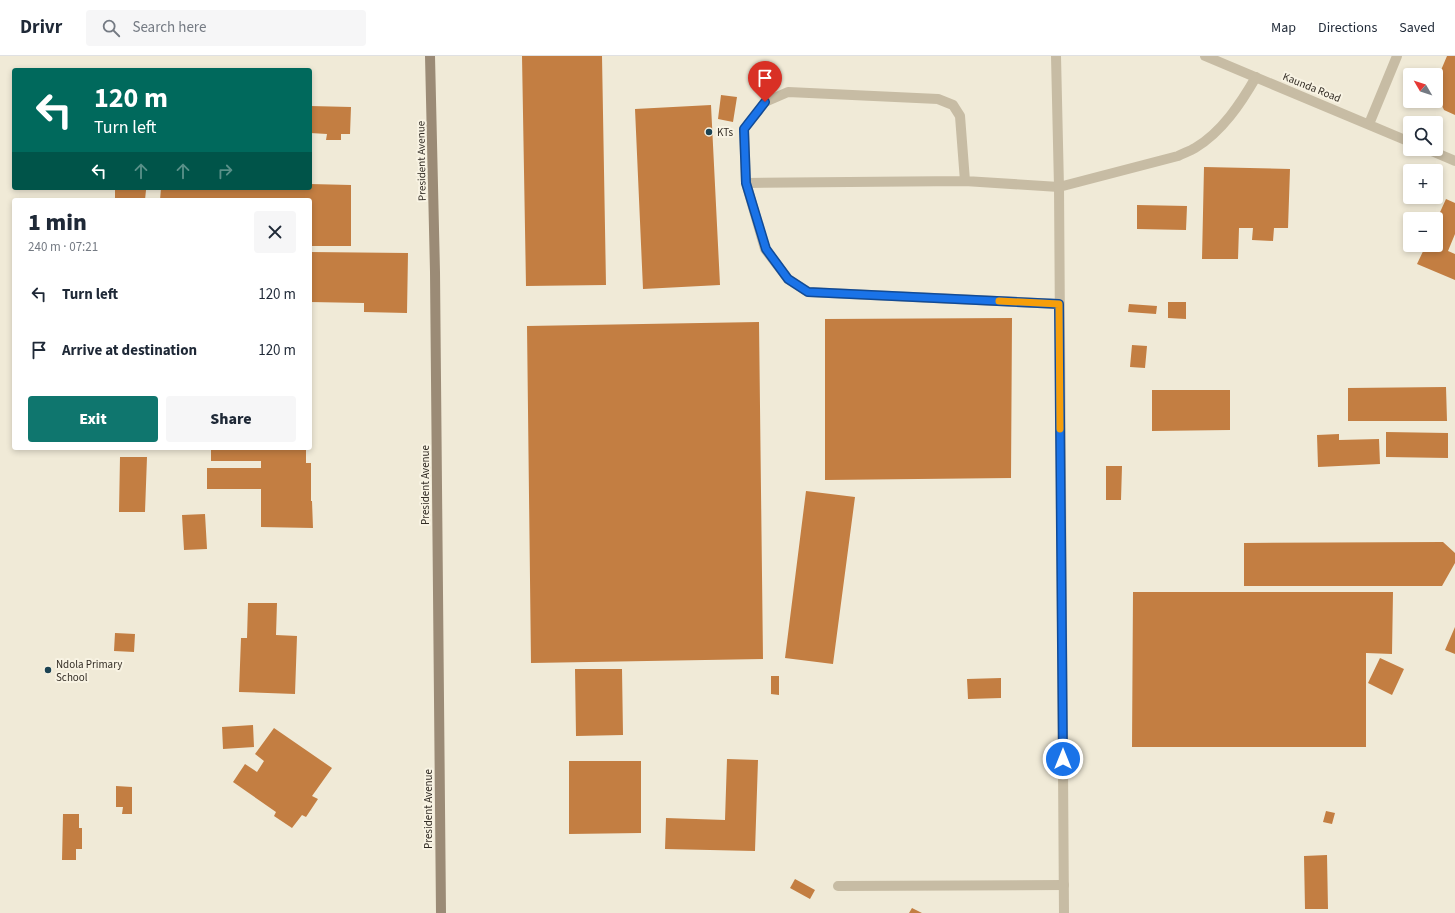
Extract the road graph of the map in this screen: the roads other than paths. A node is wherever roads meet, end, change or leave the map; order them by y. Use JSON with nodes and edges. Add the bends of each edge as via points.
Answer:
{"nodes":[{"id":1,"x":430,"y":56,"type":"edge"},
{"id":2,"x":1056,"y":56,"type":"edge"},
{"id":3,"x":1205,"y":56,"type":"edge"},
{"id":4,"x":1397,"y":56,"type":"edge"},
{"id":5,"x":1256,"y":77,"type":"junction"},
{"id":6,"x":1369,"y":124,"type":"junction"},
{"id":7,"x":1403,"y":139,"type":"edge"},
{"id":8,"x":1442,"y":156,"type":"edge"},
{"id":9,"x":1455,"y":162,"type":"edge"},
{"id":10,"x":965,"y":181,"type":"junction"},
{"id":11,"x":746,"y":183,"type":"junction"},
{"id":12,"x":1059,"y":187,"type":"junction"},
{"id":13,"x":1059,"y":304,"type":"junction"},
{"id":14,"x":1064,"y":885,"type":"junction"},
{"id":15,"x":838,"y":886,"type":"dead end"},
{"id":16,"x":441,"y":913,"type":"edge"},
{"id":17,"x":1064,"y":913,"type":"edge"}],
"edges":[{"from":1,"to":16,"type":"main road","name":"President Avenue","via":[[436,272]]},
{"from":2,"to":12,"type":"street"},
{"from":3,"to":5,"type":"street","name":"Kaunda Road"},
{"from":4,"to":6,"type":"street"},
{"from":5,"to":6,"type":"street","name":"Kaunda Road"},
{"from":5,"to":12,"type":"street","via":[[1230,116],[1213,135],[1196,148],[1178,156]]},
{"from":6,"to":7,"type":"street","name":"Kaunda Road"},
{"from":8,"to":9,"type":"street"},
{"from":10,"to":11,"type":"street"},
{"from":10,"to":11,"type":"street","via":[[960,116],[952,105],[938,99],[788,92],[765,102],[744,129]]},
{"from":10,"to":12,"type":"street"},
{"from":11,"to":13,"type":"street","via":[[766,249],[788,279],[808,292]]},
{"from":12,"to":13,"type":"street"},
{"from":13,"to":14,"type":"street"},
{"from":14,"to":15,"type":"street"},
{"from":14,"to":17,"type":"street"}]}
